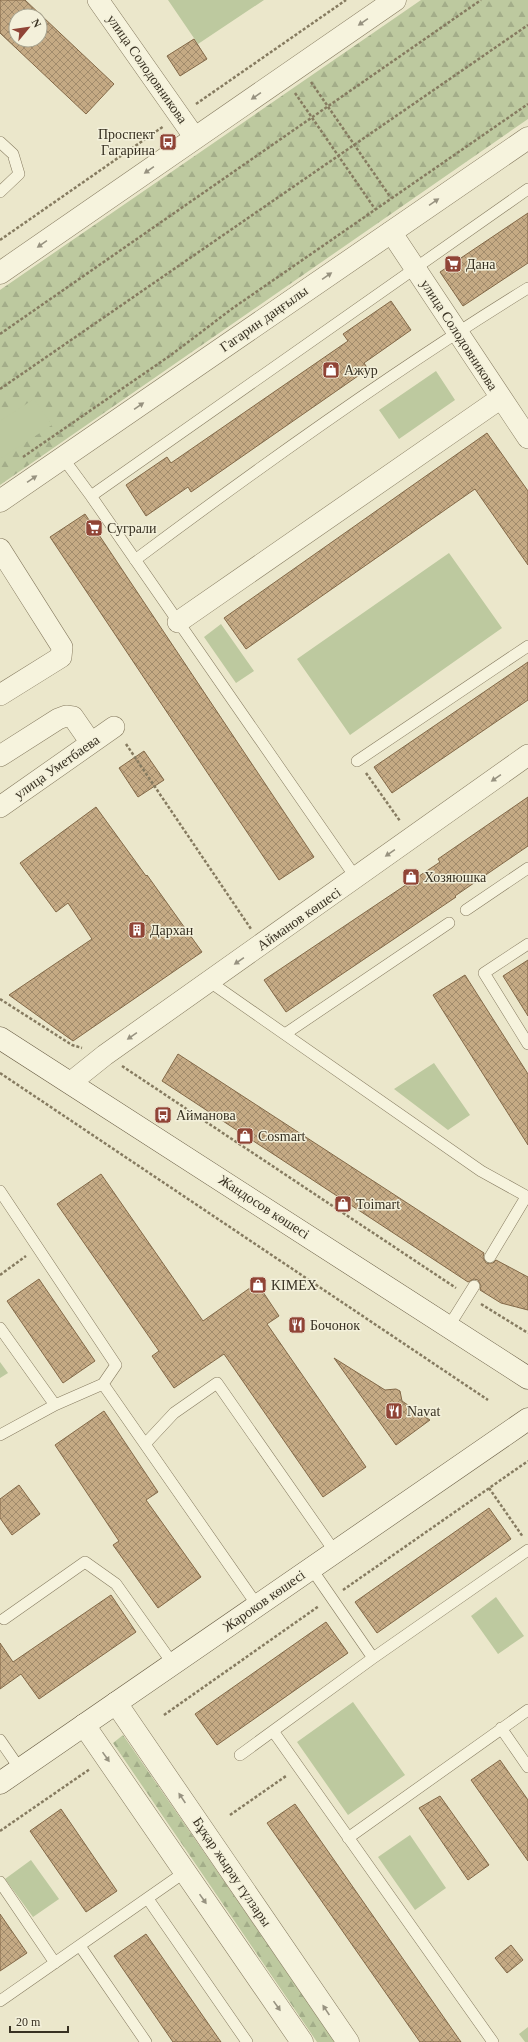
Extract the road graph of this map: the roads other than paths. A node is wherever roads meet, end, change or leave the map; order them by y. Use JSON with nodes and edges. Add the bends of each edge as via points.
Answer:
{"nodes":[{"id":1,"x":98,"y":0,"type":"edge"},
{"id":2,"x":395,"y":0,"type":"edge"},
{"id":3,"x":195,"y":138,"type":"junction"},
{"id":4,"x":528,"y":138,"type":"edge"},
{"id":5,"x":0,"y":142,"type":"edge"},
{"id":6,"x":528,"y":189,"type":"edge"},
{"id":7,"x":0,"y":192,"type":"edge"},
{"id":8,"x":391,"y":232,"type":"junction"},
{"id":9,"x":416,"y":268,"type":"junction"},
{"id":10,"x":0,"y":273,"type":"edge"},
{"id":11,"x":528,"y":288,"type":"edge"},
{"id":12,"x":456,"y":332,"type":"junction"},
{"id":13,"x":501,"y":398,"type":"junction"},
{"id":14,"x":528,"y":437,"type":"edge"},
{"id":15,"x":63,"y":458,"type":"junction"},
{"id":16,"x":91,"y":496,"type":"junction"},
{"id":17,"x":0,"y":501,"type":"edge"},
{"id":18,"x":0,"y":549,"type":"edge"},
{"id":19,"x":135,"y":560,"type":"junction"},
{"id":20,"x":178,"y":622,"type":"junction"},
{"id":21,"x":528,"y":646,"type":"edge"},
{"id":22,"x":0,"y":695,"type":"edge"},
{"id":23,"x":114,"y":727,"type":"road end"},
{"id":24,"x":91,"y":743,"type":"junction"},
{"id":25,"x":528,"y":755,"type":"edge"},
{"id":26,"x":0,"y":756,"type":"edge"},
{"id":27,"x":357,"y":761,"type":"road end"},
{"id":28,"x":0,"y":806,"type":"edge"},
{"id":29,"x":528,"y":868,"type":"edge"},
{"id":30,"x":356,"y":878,"type":"junction"},
{"id":31,"x":466,"y":910,"type":"dead end"},
{"id":32,"x":449,"y":923,"type":"dead end"},
{"id":33,"x":528,"y":944,"type":"edge"},
{"id":34,"x":210,"y":982,"type":"junction"},
{"id":35,"x":285,"y":1034,"type":"junction"},
{"id":36,"x":0,"y":1038,"type":"edge"},
{"id":37,"x":528,"y":1044,"type":"edge"},
{"id":38,"x":70,"y":1083,"type":"junction"},
{"id":39,"x":0,"y":1191,"type":"edge"},
{"id":40,"x":527,"y":1197,"type":"edge"},
{"id":41,"x":490,"y":1257,"type":"dead end"},
{"id":42,"x":474,"y":1286,"type":"dead end"},
{"id":43,"x":450,"y":1326,"type":"junction"},
{"id":44,"x":0,"y":1328,"type":"edge"},
{"id":45,"x":528,"y":1378,"type":"edge"},
{"id":46,"x":103,"y":1384,"type":"junction"},
{"id":47,"x":55,"y":1405,"type":"junction"},
{"id":48,"x":528,"y":1419,"type":"edge"},
{"id":49,"x":0,"y":1435,"type":"edge"},
{"id":50,"x":146,"y":1443,"type":"junction"},
{"id":51,"x":528,"y":1550,"type":"edge"},
{"id":52,"x":335,"y":1552,"type":"junction"},
{"id":53,"x":311,"y":1568,"type":"junction"},
{"id":54,"x":257,"y":1605,"type":"junction"},
{"id":55,"x":4,"y":1619,"type":"dead end"},
{"id":56,"x":374,"y":1658,"type":"junction"},
{"id":57,"x":172,"y":1664,"type":"junction"},
{"id":58,"x":116,"y":1702,"type":"junction"},
{"id":59,"x":528,"y":1710,"type":"edge"},
{"id":60,"x":84,"y":1725,"type":"junction"},
{"id":61,"x":501,"y":1728,"type":"junction"},
{"id":62,"x":273,"y":1731,"type":"junction"},
{"id":63,"x":0,"y":1740,"type":"edge"},
{"id":64,"x":240,"y":1755,"type":"dead end"},
{"id":65,"x":528,"y":1767,"type":"edge"},
{"id":66,"x":20,"y":1769,"type":"junction"},
{"id":67,"x":0,"y":1783,"type":"edge"},
{"id":68,"x":348,"y":1838,"type":"junction"},
{"id":69,"x":185,"y":1872,"type":"junction"},
{"id":70,"x":0,"y":1882,"type":"edge"},
{"id":71,"x":148,"y":1899,"type":"junction"},
{"id":72,"x":80,"y":1946,"type":"junction"},
{"id":73,"x":55,"y":1963,"type":"junction"},
{"id":74,"x":0,"y":2001,"type":"edge"},
{"id":75,"x":146,"y":2042,"type":"edge"},
{"id":76,"x":248,"y":2042,"type":"edge"},
{"id":77,"x":302,"y":2042,"type":"edge"},
{"id":78,"x":348,"y":2042,"type":"edge"},
{"id":79,"x":493,"y":2042,"type":"edge"}],
"edges":[{"from":1,"to":3,"type":"street","name":"улица Солодовникова"},
{"from":2,"to":3,"type":"street","one_way":true},
{"from":3,"to":10,"type":"street","one_way":true},
{"from":8,"to":4,"type":"street","name":"Гагарин даңғылы","one_way":true},
{"from":5,"to":7,"type":"lane","via":[[13,154],[19,174]]},
{"from":6,"to":9,"type":"lane"},
{"from":8,"to":9,"type":"street","name":"улица Солодовникова"},
{"from":15,"to":8,"type":"street","name":"Гагарин даңғылы","one_way":true},
{"from":9,"to":12,"type":"street","name":"улица Солодовникова"},
{"from":9,"to":16,"type":"lane"},
{"from":11,"to":12,"type":"lane"},
{"from":12,"to":13,"type":"street","name":"улица Солодовникова"},
{"from":12,"to":19,"type":"lane","via":[[210,504]]},
{"from":13,"to":14,"type":"street","name":"улица Солодовникова"},
{"from":13,"to":20,"type":"street"},
{"from":15,"to":16,"type":"lane"},
{"from":17,"to":15,"type":"street","name":"Гагарин даңғылы","one_way":true},
{"from":16,"to":19,"type":"lane"},
{"from":18,"to":22,"type":"street","via":[[63,652],[61,657]]},
{"from":19,"to":20,"type":"lane"},
{"from":20,"to":30,"type":"lane"},
{"from":21,"to":27,"type":"lane"},
{"from":23,"to":24,"type":"street","name":"улица Уметбаева"},
{"from":24,"to":26,"type":"street","via":[[73,717],[66,716]]},
{"from":24,"to":28,"type":"street","name":"улица Уметбаева"},
{"from":25,"to":30,"type":"street","name":"Айманов көшесі","one_way":true},
{"from":29,"to":31,"type":"lane"},
{"from":30,"to":34,"type":"street","name":"Айманов көшесі","one_way":true},
{"from":32,"to":35,"type":"lane"},
{"from":33,"to":37,"type":"lane","via":[[484,973]]},
{"from":34,"to":35,"type":"lane"},
{"from":34,"to":38,"type":"street","name":"Айманов көшесі","one_way":true,"via":[[105,1055]]},
{"from":35,"to":40,"type":"lane","via":[[481,1171]]},
{"from":36,"to":38,"type":"street","name":"Жандосов көшесі"},
{"from":38,"to":43,"type":"street","name":"Жандосов көшесі"},
{"from":39,"to":46,"type":"lane","via":[[116,1365]]},
{"from":40,"to":41,"type":"lane"},
{"from":42,"to":43,"type":"lane"},
{"from":43,"to":45,"type":"street","name":"Жандосов көшесі"},
{"from":44,"to":47,"type":"lane"},
{"from":46,"to":47,"type":"lane"},
{"from":46,"to":50,"type":"lane"},
{"from":47,"to":49,"type":"lane"},
{"from":48,"to":52,"type":"street","name":"Жароков көшесі"},
{"from":50,"to":52,"type":"lane","via":[[174,1413],[217,1383]]},
{"from":50,"to":54,"type":"lane"},
{"from":51,"to":56,"type":"lane"},
{"from":52,"to":53,"type":"street","name":"Жароков көшесі"},
{"from":53,"to":54,"type":"street","name":"Жароков көшесі"},
{"from":53,"to":56,"type":"lane"},
{"from":54,"to":57,"type":"street","name":"Жароков көшесі"},
{"from":55,"to":57,"type":"lane","via":[[85,1562],[116,1584]]},
{"from":56,"to":62,"type":"lane"},
{"from":57,"to":58,"type":"street","name":"Жароков көшесі"},
{"from":58,"to":60,"type":"street","name":"Жароков көшесі"},
{"from":78,"to":58,"type":"street","name":"Бұқар жырау гүлзары","one_way":true},
{"from":59,"to":61,"type":"lane"},
{"from":60,"to":66,"type":"street","name":"Жароков көшесі"},
{"from":60,"to":69,"type":"street","one_way":true},
{"from":61,"to":65,"type":"lane"},
{"from":61,"to":68,"type":"lane"},
{"from":62,"to":64,"type":"lane"},
{"from":62,"to":68,"type":"lane"},
{"from":63,"to":66,"type":"lane"},
{"from":66,"to":67,"type":"street","name":"Жароков көшесі"},
{"from":68,"to":79,"type":"lane"},
{"from":69,"to":71,"type":"lane"},
{"from":69,"to":77,"type":"street","one_way":true},
{"from":70,"to":73,"type":"lane"},
{"from":71,"to":72,"type":"lane"},
{"from":71,"to":76,"type":"lane"},
{"from":72,"to":73,"type":"lane"},
{"from":72,"to":75,"type":"lane"},
{"from":73,"to":74,"type":"lane"}]}
